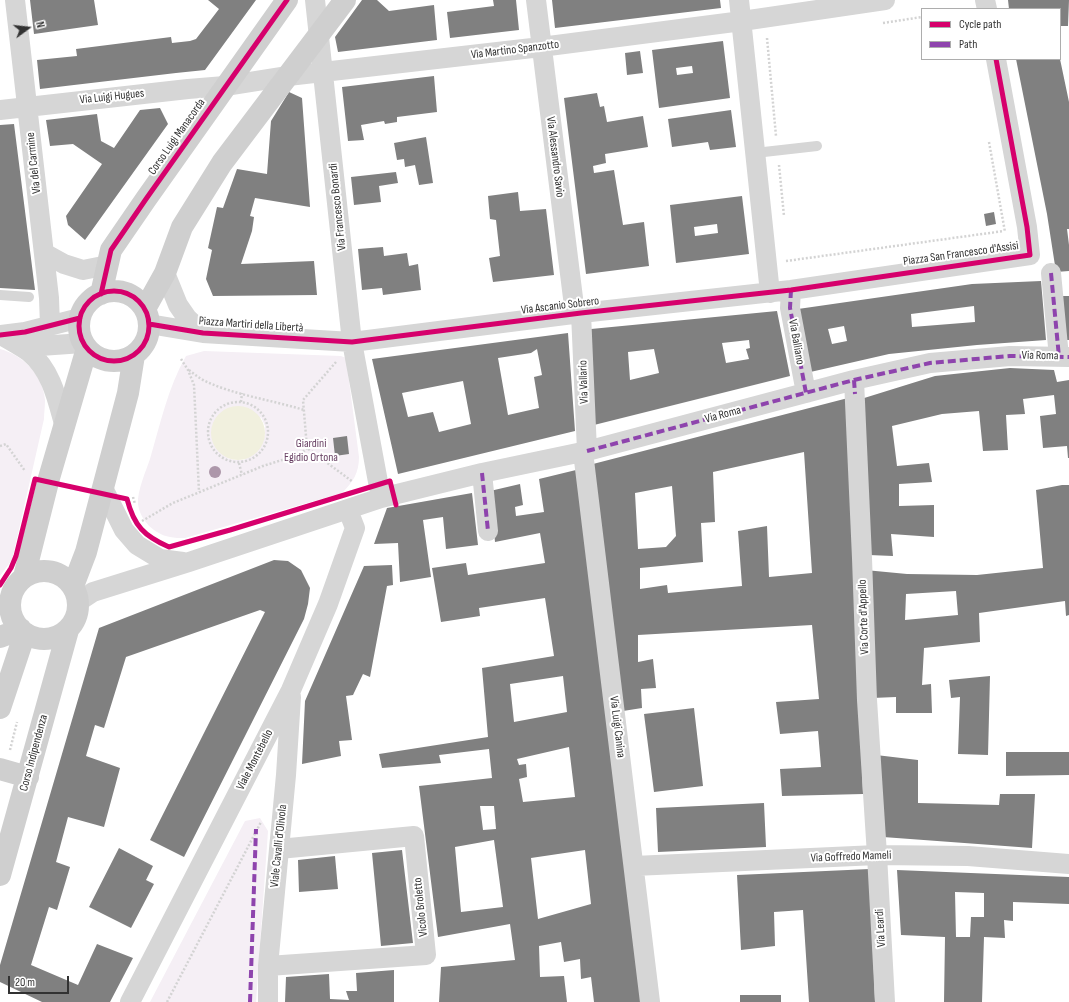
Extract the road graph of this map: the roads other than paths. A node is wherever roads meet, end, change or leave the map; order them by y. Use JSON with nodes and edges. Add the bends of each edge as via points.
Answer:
{"nodes":[{"id":1,"x":15,"y":0,"type":"edge"},
{"id":2,"x":287,"y":0,"type":"edge"},
{"id":3,"x":315,"y":0,"type":"edge"},
{"id":4,"x":345,"y":0,"type":"edge"},
{"id":5,"x":536,"y":0,"type":"edge"},
{"id":6,"x":739,"y":0,"type":"edge"},
{"id":7,"x":885,"y":0,"type":"edge"},
{"id":8,"x":742,"y":21,"type":"junction"},
{"id":9,"x":319,"y":33,"type":"junction"},
{"id":10,"x":541,"y":47,"type":"junction"},
{"id":11,"x":996,"y":60,"type":"edge"},
{"id":12,"x":324,"y":73,"type":"junction"},
{"id":13,"x":288,"y":76,"type":"junction"},
{"id":14,"x":225,"y":86,"type":"junction"},
{"id":15,"x":27,"y":106,"type":"junction"},
{"id":16,"x":0,"y":110,"type":"edge"},
{"id":17,"x":817,"y":146,"type":"dead end"},
{"id":18,"x":755,"y":153,"type":"junction"},
{"id":19,"x":44,"y":253,"type":"junction"},
{"id":20,"x":108,"y":265,"type":"junction"},
{"id":21,"x":165,"y":273,"type":"junction"},
{"id":22,"x":1051,"y":273,"type":"dead end"},
{"id":23,"x":791,"y":290,"type":"junction"},
{"id":24,"x":770,"y":293,"type":"junction"},
{"id":25,"x":101,"y":294,"type":"junction"},
{"id":26,"x":0,"y":295,"type":"edge"},
{"id":27,"x":29,"y":297,"type":"dead end"},
{"id":28,"x":578,"y":314,"type":"junction"},
{"id":29,"x":147,"y":316,"type":"junction"},
{"id":30,"x":80,"y":318,"type":"junction"},
{"id":31,"x":50,"y":326,"type":"junction"},
{"id":32,"x":203,"y":333,"type":"junction"},
{"id":33,"x":1,"y":336,"type":"edge"},
{"id":34,"x":352,"y":342,"type":"junction"},
{"id":35,"x":85,"y":346,"type":"junction"},
{"id":36,"x":134,"y":355,"type":"junction"},
{"id":37,"x":1064,"y":357,"type":"edge"},
{"id":38,"x":855,"y":387,"type":"junction"},
{"id":39,"x":806,"y":393,"type":"junction"},
{"id":40,"x":64,"y":424,"type":"junction"},
{"id":41,"x":585,"y":452,"type":"junction"},
{"id":42,"x":482,"y":473,"type":"junction"},
{"id":43,"x":103,"y":488,"type":"junction"},
{"id":44,"x":381,"y":498,"type":"junction"},
{"id":45,"x":348,"y":510,"type":"junction"},
{"id":46,"x":488,"y":531,"type":"dead end"},
{"id":47,"x":189,"y":562,"type":"junction"},
{"id":48,"x":24,"y":577,"type":"junction"},
{"id":49,"x":76,"y":594,"type":"junction"},
{"id":50,"x":5,"y":607,"type":"edge"},
{"id":51,"x":68,"y":630,"type":"junction"},
{"id":52,"x":23,"y":631,"type":"junction"},
{"id":53,"x":0,"y":637,"type":"edge"},
{"id":54,"x":291,"y":690,"type":"junction"},
{"id":55,"x":0,"y":705,"type":"edge"},
{"id":56,"x":0,"y":769,"type":"edge"},
{"id":57,"x":28,"y":777,"type":"junction"},
{"id":58,"x":279,"y":849,"type":"junction"},
{"id":59,"x":877,"y":855,"type":"junction"},
{"id":60,"x":1069,"y":864,"type":"edge"},
{"id":61,"x":634,"y":866,"type":"junction"},
{"id":62,"x":0,"y":875,"type":"edge"},
{"id":63,"x":268,"y":966,"type":"junction"},
{"id":64,"x":130,"y":1002,"type":"edge"},
{"id":65,"x":268,"y":1002,"type":"edge"},
{"id":66,"x":650,"y":1002,"type":"edge"},
{"id":67,"x":885,"y":1002,"type":"edge"}],
"edges":[{"from":1,"to":15,"type":"street","name":"Via del Carmine"},
{"from":2,"to":14,"type":"main road","name":"Corso Luigi Manacorda"},
{"from":3,"to":9,"type":"street"},
{"from":4,"to":9,"type":"main road"},
{"from":5,"to":10,"type":"street","name":"Via Alessandro Savio"},
{"from":6,"to":8,"type":"street"},
{"from":7,"to":8,"type":"street"},
{"from":8,"to":10,"type":"street","name":"Via Martino Spanzotto"},
{"from":8,"to":18,"type":"street"},
{"from":9,"to":12,"type":"street","name":"Via Francesco Bonardi"},
{"from":9,"to":13,"type":"main road"},
{"from":10,"to":12,"type":"street","name":"Via Martino Spanzotto"},
{"from":10,"to":28,"type":"street","name":"Via Alessandro Savio"},
{"from":11,"to":23,"type":"street","name":"Piazza San Francesco d'Assisi","via":[[1030,255]]},
{"from":12,"to":13,"type":"street","name":"Via Martino Spanzotto"},
{"from":12,"to":34,"type":"street","name":"Via Francesco Bonardi"},
{"from":13,"to":14,"type":"street"},
{"from":13,"to":21,"type":"main road","via":[[222,164],[182,227]]},
{"from":14,"to":15,"type":"street","name":"Via Luigi Hugues"},
{"from":14,"to":20,"type":"main road","name":"Corso Luigi Manacorda","via":[[111,250]]},
{"from":15,"to":16,"type":"street","name":"Via Luigi Hugues"},
{"from":15,"to":19,"type":"street","name":"Via del Carmine"},
{"from":17,"to":18,"type":"lane"},
{"from":18,"to":24,"type":"street"},
{"from":19,"to":20,"type":"street","via":[[64,264],[83,270]]},
{"from":19,"to":31,"type":"street","name":"Via del Carmine"},
{"from":20,"to":25,"type":"main road","name":"Corso Luigi Manacorda"},
{"from":21,"to":29,"type":"main road"},
{"from":21,"to":32,"type":"street","name":"Piazza Martiri della Libertà","via":[[178,305]]},
{"from":22,"to":37,"type":"street"},
{"from":23,"to":24,"type":"street","name":"Piazza San Francesco d'Assisi"},
{"from":23,"to":39,"type":"street","name":"Via Balliano","via":[[790,308]]},
{"from":24,"to":28,"type":"street","name":"Via Ascanio Sobrero"},
{"from":25,"to":29,"type":"main road","via":[[110,291],[130,295],[138,300]]},
{"from":25,"to":30,"type":"main road","via":[[91,300]]},
{"from":26,"to":27,"type":"lane"},
{"from":28,"to":34,"type":"street","name":"Via Ascanio Sobrero"},
{"from":28,"to":41,"type":"street","name":"Via Vallario"},
{"from":29,"to":32,"type":"street","name":"Piazza Martiri della Libertà"},
{"from":29,"to":36,"type":"main road","via":[[148,336]]},
{"from":30,"to":31,"type":"street"},
{"from":30,"to":35,"type":"main road","via":[[79,326]]},
{"from":31,"to":33,"type":"street"},
{"from":32,"to":34,"type":"street","name":"Piazza Martiri della Libertà"},
{"from":33,"to":35,"type":"street","via":[[40,346]]},
{"from":33,"to":40,"type":"street","via":[[30,353],[45,370],[55,391]]},
{"from":34,"to":44,"type":"street"},
{"from":35,"to":36,"type":"main road","via":[[95,356],[114,362]]},
{"from":35,"to":40,"type":"main road"},
{"from":36,"to":43,"type":"main road","via":[[128,393]]},
{"from":37,"to":38,"type":"street","name":"Via Roma","via":[[1010,356],[930,363]]},
{"from":38,"to":39,"type":"street","name":"Via Roma"},
{"from":38,"to":59,"type":"street","name":"Via Corte d'Appello","via":[[867,700]]},
{"from":39,"to":41,"type":"street","name":"Via Roma"},
{"from":40,"to":48,"type":"main road"},
{"from":41,"to":42,"type":"street","name":"Via Roma"},
{"from":41,"to":61,"type":"street","name":"Via Luigi Canina"},
{"from":42,"to":44,"type":"street","name":"Via Roma"},
{"from":42,"to":46,"type":"street"},
{"from":43,"to":47,"type":"street","via":[[124,530],[136,545],[160,559]]},
{"from":43,"to":49,"type":"main road"},
{"from":44,"to":45,"type":"street"},
{"from":45,"to":47,"type":"street"},
{"from":45,"to":54,"type":"street","name":"Viale Montebello","via":[[355,528],[328,604]]},
{"from":47,"to":49,"type":"street","via":[[93,592]]},
{"from":48,"to":49,"type":"main road","via":[[44,570],[55,572],[65,578]]},
{"from":48,"to":50,"type":"main road","via":[[17,584]]},
{"from":49,"to":51,"type":"main road","via":[[78,612]]},
{"from":50,"to":52,"type":"main road"},
{"from":51,"to":52,"type":"main road","via":[[47,639],[35,638]]},
{"from":51,"to":57,"type":"main road","name":"Corso Indipendenza"},
{"from":52,"to":53,"type":"main road"},
{"from":52,"to":55,"type":"main road"},
{"from":54,"to":58,"type":"street","name":"Viale Cavalli d'Olivola"},
{"from":54,"to":64,"type":"street","name":"Viale Montebello"},
{"from":56,"to":57,"type":"main road"},
{"from":57,"to":62,"type":"main road","name":"Corso Indipendenza"},
{"from":58,"to":63,"type":"street","name":"Viale Cavalli d'Olivola"},
{"from":58,"to":63,"type":"street","name":"Vicolo Broletto","via":[[414,836],[426,956]]},
{"from":59,"to":60,"type":"street","name":"Via Goffredo Mameli","via":[[968,856]]},
{"from":59,"to":61,"type":"street","name":"Via Goffredo Mameli"},
{"from":59,"to":67,"type":"street","name":"Via Leardi"},
{"from":61,"to":66,"type":"street","name":"Via Luigi Canina"},
{"from":63,"to":65,"type":"street","name":"Viale Cavalli d'Olivola"}]}
